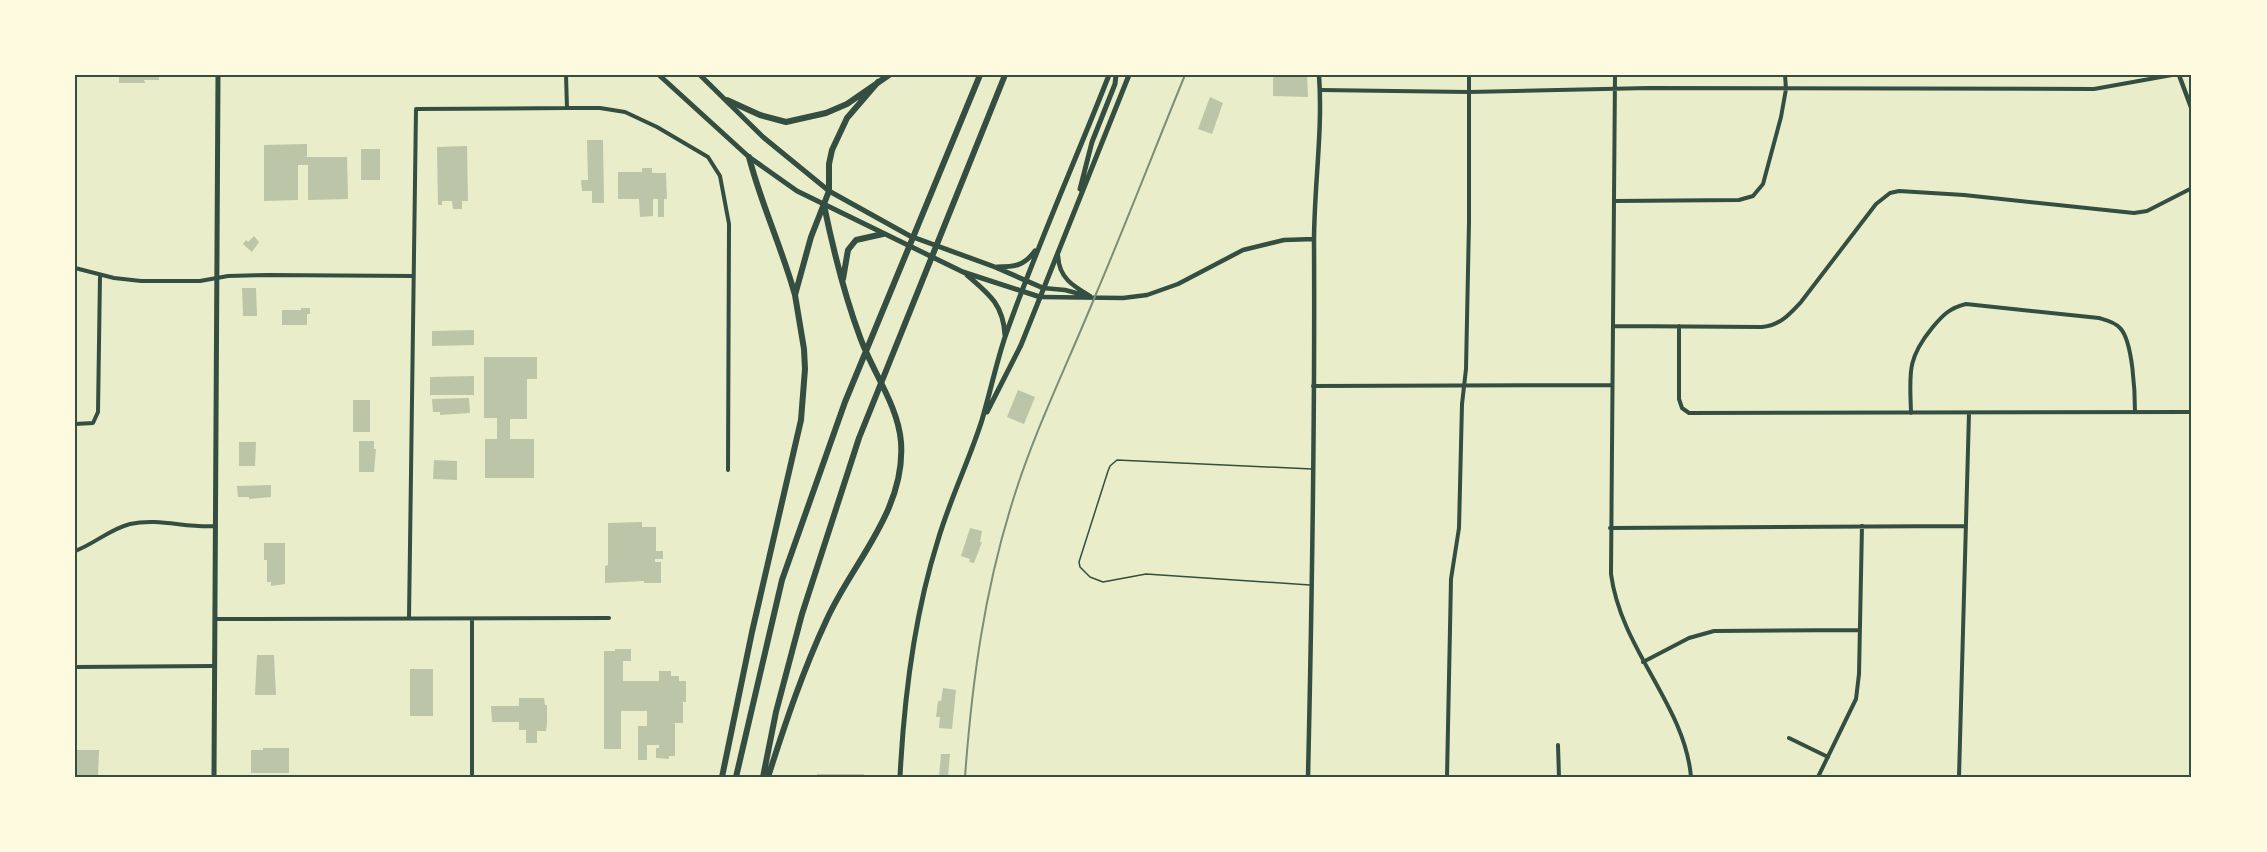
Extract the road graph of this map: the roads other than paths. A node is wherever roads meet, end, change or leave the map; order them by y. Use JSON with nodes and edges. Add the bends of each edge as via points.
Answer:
{"nodes":[{"id":1,"x":218,"y":75,"type":"edge"},
{"id":2,"x":566,"y":75,"type":"edge"},
{"id":3,"x":658,"y":75,"type":"edge"},
{"id":4,"x":700,"y":75,"type":"edge"},
{"id":5,"x":889,"y":75,"type":"edge"},
{"id":6,"x":980,"y":75,"type":"edge"},
{"id":7,"x":1005,"y":75,"type":"edge"},
{"id":8,"x":1109,"y":75,"type":"edge"},
{"id":9,"x":1116,"y":75,"type":"edge"},
{"id":10,"x":1129,"y":75,"type":"edge"},
{"id":11,"x":1319,"y":75,"type":"edge"},
{"id":12,"x":1469,"y":75,"type":"edge"},
{"id":13,"x":1615,"y":75,"type":"edge"},
{"id":14,"x":1785,"y":75,"type":"edge"},
{"id":15,"x":2172,"y":75,"type":"edge"},
{"id":16,"x":2179,"y":75,"type":"edge"},
{"id":17,"x":878,"y":82,"type":"junction"},
{"id":18,"x":1786,"y":88,"type":"junction"},
{"id":19,"x":1320,"y":90,"type":"junction"},
{"id":20,"x":1615,"y":90,"type":"junction"},
{"id":21,"x":1469,"y":93,"type":"junction"},
{"id":22,"x":727,"y":100,"type":"junction"},
{"id":23,"x":567,"y":108,"type":"junction"},
{"id":24,"x":2192,"y":110,"type":"edge"},
{"id":25,"x":749,"y":157,"type":"junction"},
{"id":26,"x":2192,"y":188,"type":"edge"},
{"id":27,"x":829,"y":191,"type":"junction"},
{"id":28,"x":1615,"y":201,"type":"junction"},
{"id":29,"x":1077,"y":203,"type":"junction"},
{"id":30,"x":824,"y":205,"type":"junction"},
{"id":31,"x":883,"y":234,"type":"junction"},
{"id":32,"x":1314,"y":239,"type":"junction"},
{"id":33,"x":1040,"y":245,"type":"junction"},
{"id":34,"x":1058,"y":250,"type":"junction"},
{"id":35,"x":995,"y":267,"type":"junction"},
{"id":36,"x":75,"y":268,"type":"edge"},
{"id":37,"x":963,"y":272,"type":"junction"},
{"id":38,"x":100,"y":274,"type":"junction"},
{"id":39,"x":413,"y":276,"type":"junction"},
{"id":40,"x":217,"y":279,"type":"junction"},
{"id":41,"x":843,"y":282,"type":"junction"},
{"id":42,"x":1026,"y":282,"type":"junction"},
{"id":43,"x":1043,"y":288,"type":"junction"},
{"id":44,"x":1022,"y":290,"type":"junction"},
{"id":45,"x":795,"y":295,"type":"junction"},
{"id":46,"x":1090,"y":296,"type":"junction"},
{"id":47,"x":1040,"y":297,"type":"junction"},
{"id":48,"x":1613,"y":326,"type":"junction"},
{"id":49,"x":1679,"y":326,"type":"junction"},
{"id":50,"x":1005,"y":339,"type":"junction"},
{"id":51,"x":1612,"y":385,"type":"junction"},
{"id":52,"x":1314,"y":386,"type":"junction"},
{"id":53,"x":1464,"y":386,"type":"junction"},
{"id":54,"x":2135,"y":412,"type":"junction"},
{"id":55,"x":2192,"y":412,"type":"edge"},
{"id":56,"x":1911,"y":413,"type":"junction"},
{"id":57,"x":1969,"y":413,"type":"junction"},
{"id":58,"x":981,"y":421,"type":"junction"},
{"id":59,"x":75,"y":424,"type":"edge"},
{"id":60,"x":1313,"y":469,"type":"junction"},
{"id":61,"x":728,"y":470,"type":"dead end"},
{"id":62,"x":215,"y":526,"type":"junction"},
{"id":63,"x":1862,"y":526,"type":"junction"},
{"id":64,"x":1966,"y":526,"type":"junction"},
{"id":65,"x":1610,"y":528,"type":"junction"},
{"id":66,"x":75,"y":551,"type":"edge"},
{"id":67,"x":1311,"y":585,"type":"junction"},
{"id":68,"x":609,"y":618,"type":"dead end"},
{"id":69,"x":214,"y":619,"type":"junction"},
{"id":70,"x":409,"y":619,"type":"junction"},
{"id":71,"x":472,"y":619,"type":"junction"},
{"id":72,"x":1860,"y":630,"type":"junction"},
{"id":73,"x":1643,"y":662,"type":"junction"},
{"id":74,"x":214,"y":666,"type":"junction"},
{"id":75,"x":75,"y":667,"type":"edge"},
{"id":76,"x":1789,"y":738,"type":"dead end"},
{"id":77,"x":1558,"y":745,"type":"dead end"},
{"id":78,"x":1828,"y":757,"type":"junction"},
{"id":79,"x":214,"y":777,"type":"edge"},
{"id":80,"x":472,"y":777,"type":"edge"},
{"id":81,"x":722,"y":777,"type":"edge"},
{"id":82,"x":736,"y":777,"type":"edge"},
{"id":83,"x":763,"y":777,"type":"edge"},
{"id":84,"x":768,"y":777,"type":"edge"},
{"id":85,"x":900,"y":777,"type":"edge"},
{"id":86,"x":1308,"y":777,"type":"edge"},
{"id":87,"x":1447,"y":777,"type":"edge"},
{"id":88,"x":1559,"y":777,"type":"edge"},
{"id":89,"x":1691,"y":777,"type":"edge"},
{"id":90,"x":1818,"y":777,"type":"edge"},
{"id":91,"x":1959,"y":777,"type":"edge"}],
"edges":[{"from":1,"to":40,"type":"main road"},
{"from":2,"to":23,"type":"street"},
{"from":3,"to":25,"type":"main road"},
{"from":4,"to":22,"type":"main road"},
{"from":5,"to":17,"type":"highway"},
{"from":6,"to":82,"type":"highway","via":[[845,402],[782,580]]},
{"from":7,"to":83,"type":"highway","via":[[859,438],[802,614]]},
{"from":8,"to":33,"type":"main road"},
{"from":9,"to":29,"type":"main road","via":[[1090,149]]},
{"from":10,"to":29,"type":"main road"},
{"from":11,"to":19,"type":"street"},
{"from":12,"to":21,"type":"street"},
{"from":13,"to":20,"type":"street"},
{"from":14,"to":18,"type":"street"},
{"from":15,"to":18,"type":"street","via":[[2094,89]]},
{"from":16,"to":24,"type":"street"},
{"from":17,"to":22,"type":"highway","via":[[847,104],[786,122]]},
{"from":17,"to":27,"type":"highway","via":[[847,118],[832,150]]},
{"from":18,"to":20,"type":"street"},
{"from":18,"to":28,"type":"street","via":[[1760,190],[1754,196],[1729,200]]},
{"from":19,"to":21,"type":"street"},
{"from":19,"to":32,"type":"street"},
{"from":20,"to":21,"type":"street"},
{"from":20,"to":28,"type":"street"},
{"from":21,"to":53,"type":"street"},
{"from":22,"to":27,"type":"main road","via":[[763,137]]},
{"from":23,"to":39,"type":"street","via":[[416,109]]},
{"from":23,"to":61,"type":"street","via":[[633,115],[702,152],[717,169],[729,224]]},
{"from":25,"to":30,"type":"main road"},
{"from":25,"to":45,"type":"highway"},
{"from":26,"to":49,"type":"street","via":[[2147,211],[2134,213],[1908,190],[1890,193],[1876,204],[1796,308],[1778,323],[1762,327]]},
{"from":27,"to":30,"type":"highway"},
{"from":27,"to":35,"type":"main road","via":[[910,236]]},
{"from":28,"to":48,"type":"street"},
{"from":29,"to":34,"type":"main road"},
{"from":30,"to":31,"type":"main road"},
{"from":30,"to":41,"type":"highway"},
{"from":30,"to":45,"type":"highway"},
{"from":31,"to":37,"type":"main road"},
{"from":31,"to":41,"type":"highway","via":[[855,240],[848,250]]},
{"from":32,"to":46,"type":"street","via":[[1284,240],[1243,250],[1178,285],[1147,295]]},
{"from":32,"to":52,"type":"street"},
{"from":33,"to":35,"type":"main road","via":[[1026,263]]},
{"from":33,"to":42,"type":"main road"},
{"from":34,"to":43,"type":"main road"},
{"from":34,"to":46,"type":"street","via":[[1061,273]]},
{"from":35,"to":42,"type":"main road"},
{"from":36,"to":38,"type":"street"},
{"from":37,"to":44,"type":"main road"},
{"from":37,"to":50,"type":"main road","via":[[998,305]]},
{"from":38,"to":40,"type":"street","via":[[141,281]]},
{"from":38,"to":59,"type":"street","via":[[98,412],[93,423]]},
{"from":39,"to":40,"type":"street","via":[[268,275]]},
{"from":39,"to":70,"type":"street"},
{"from":40,"to":62,"type":"main road"},
{"from":41,"to":84,"type":"highway","via":[[860,337],[899,427],[898,481],[889,510],[813,648]]},
{"from":42,"to":43,"type":"main road"},
{"from":42,"to":44,"type":"main road"},
{"from":43,"to":46,"type":"street"},
{"from":43,"to":47,"type":"main road"},
{"from":44,"to":47,"type":"main road"},
{"from":44,"to":50,"type":"main road"},
{"from":45,"to":81,"type":"highway","via":[[805,369],[801,420]]},
{"from":46,"to":47,"type":"street"},
{"from":47,"to":58,"type":"main road"},
{"from":48,"to":49,"type":"street"},
{"from":48,"to":51,"type":"street"},
{"from":49,"to":56,"type":"street","via":[[1679,399],[1689,413]]},
{"from":50,"to":58,"type":"main road"},
{"from":51,"to":53,"type":"street"},
{"from":51,"to":65,"type":"street"},
{"from":52,"to":53,"type":"street"},
{"from":52,"to":60,"type":"street"},
{"from":53,"to":87,"type":"street","via":[[1459,528],[1451,579]]},
{"from":54,"to":55,"type":"street"},
{"from":54,"to":56,"type":"street","via":[[2128,345],[2121,329],[2113,323],[2099,318],[1966,304],[1944,314],[1914,353]]},
{"from":54,"to":57,"type":"street"},
{"from":56,"to":57,"type":"street"},
{"from":57,"to":64,"type":"street"},
{"from":58,"to":85,"type":"main road","via":[[930,567],[910,670]]},
{"from":60,"to":67,"type":"street"},
{"from":60,"to":67,"type":"lane","via":[[1117,460],[1108,471],[1079,562],[1090,577],[1103,582],[1146,574]]},
{"from":62,"to":66,"type":"street","via":[[158,522],[129,525]]},
{"from":62,"to":69,"type":"main road"},
{"from":63,"to":64,"type":"street"},
{"from":63,"to":65,"type":"street"},
{"from":63,"to":72,"type":"street"},
{"from":64,"to":91,"type":"street"},
{"from":65,"to":73,"type":"street","via":[[1615,595]]},
{"from":67,"to":86,"type":"street"},
{"from":68,"to":71,"type":"street"},
{"from":69,"to":70,"type":"street"},
{"from":69,"to":74,"type":"main road"},
{"from":70,"to":71,"type":"street"},
{"from":71,"to":80,"type":"street"},
{"from":72,"to":73,"type":"street","via":[[1714,631],[1689,638]]},
{"from":72,"to":78,"type":"street","via":[[1856,699]]},
{"from":73,"to":89,"type":"street","via":[[1682,735]]},
{"from":74,"to":75,"type":"street"},
{"from":74,"to":79,"type":"main road"},
{"from":76,"to":78,"type":"street"},
{"from":77,"to":88,"type":"street"},
{"from":78,"to":90,"type":"street"}]}
